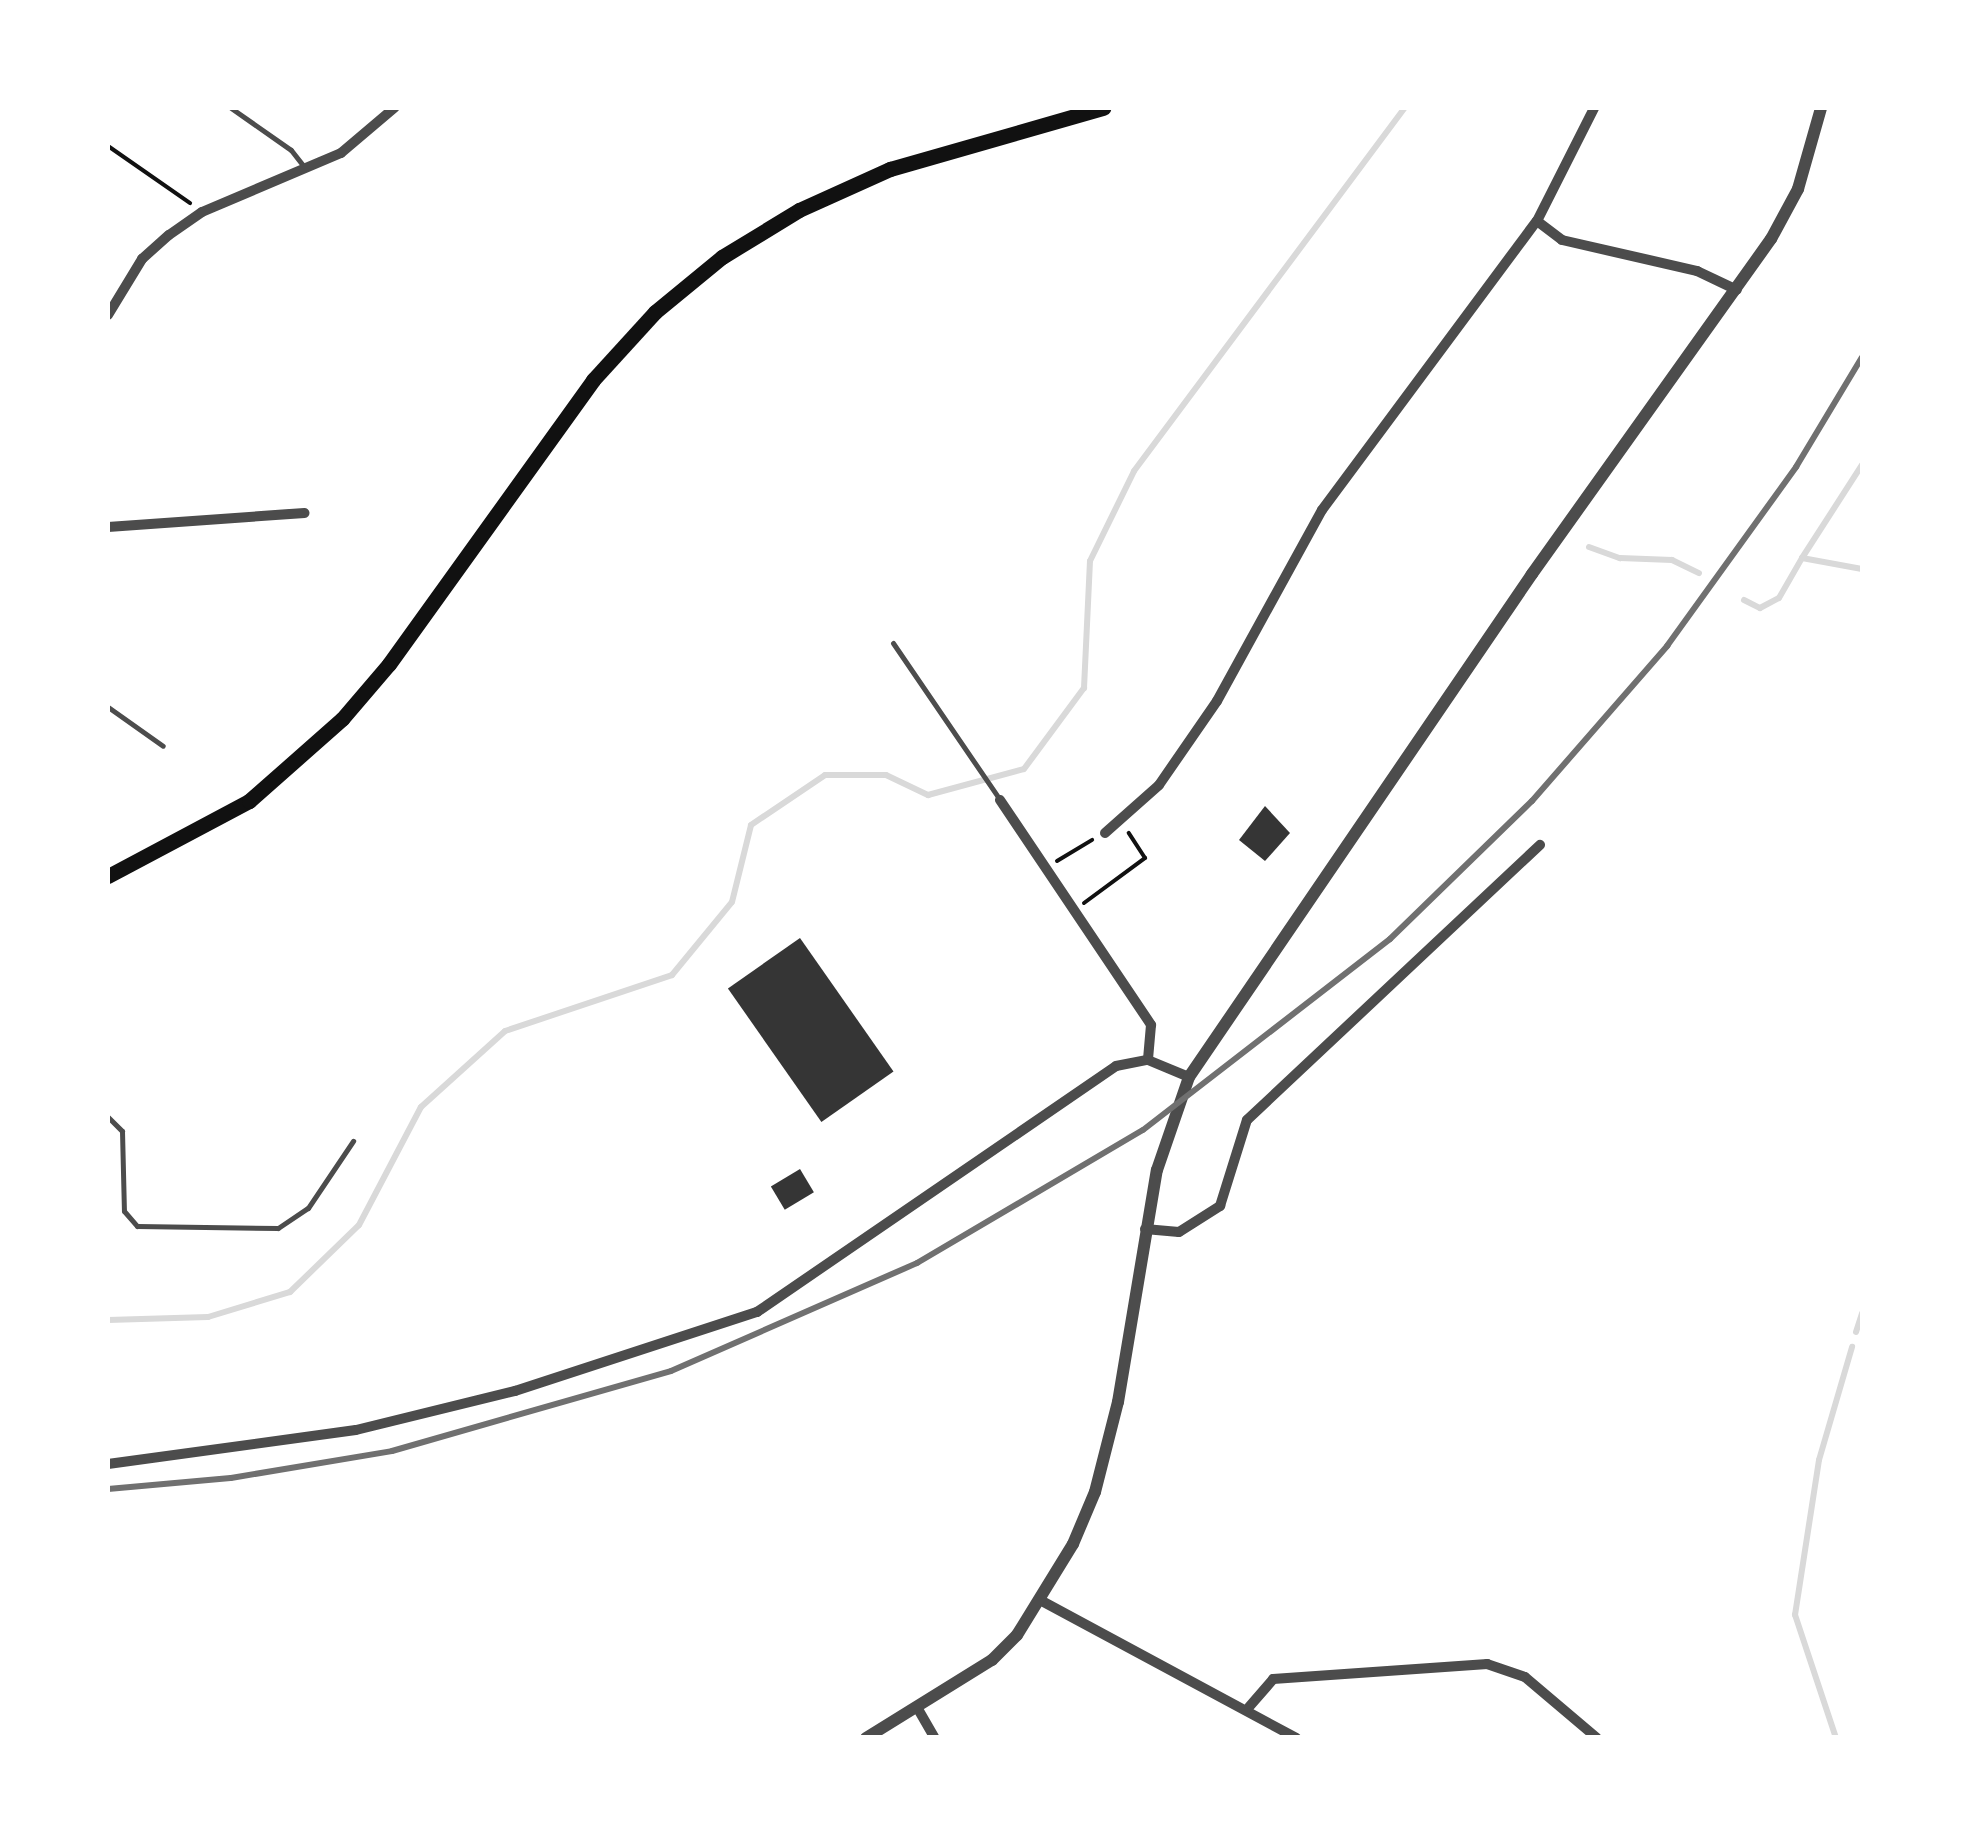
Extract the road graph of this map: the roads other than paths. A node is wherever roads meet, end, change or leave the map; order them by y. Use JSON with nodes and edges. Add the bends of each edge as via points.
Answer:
{"nodes":[{"id":1,"x":231,"y":108,"type":"edge"},
{"id":2,"x":394,"y":108,"type":"edge"},
{"id":3,"x":1103,"y":108,"type":"edge"},
{"id":4,"x":1594,"y":108,"type":"edge"},
{"id":5,"x":1821,"y":108,"type":"edge"},
{"id":6,"x":308,"y":171,"type":"junction"},
{"id":7,"x":1536,"y":221,"type":"junction"},
{"id":8,"x":1736,"y":290,"type":"junction"},
{"id":9,"x":108,"y":315,"type":"edge"},
{"id":10,"x":305,"y":512,"type":"dead end"},
{"id":11,"x":108,"y":527,"type":"edge"},
{"id":12,"x":892,"y":642,"type":"dead end"},
{"id":13,"x":108,"y":707,"type":"edge"},
{"id":14,"x":164,"y":746,"type":"dead end"},
{"id":15,"x":1000,"y":800,"type":"joint"},
{"id":16,"x":1104,"y":833,"type":"road end"},
{"id":17,"x":1540,"y":845,"type":"dead end"},
{"id":18,"x":108,"y":876,"type":"edge"},
{"id":19,"x":1148,"y":1060,"type":"junction"},
{"id":20,"x":1189,"y":1076,"type":"junction"},
{"id":21,"x":108,"y":1116,"type":"edge"},
{"id":22,"x":353,"y":1141,"type":"dead end"},
{"id":23,"x":1144,"y":1230,"type":"junction"},
{"id":24,"x":108,"y":1464,"type":"edge"},
{"id":25,"x":1040,"y":1600,"type":"junction"},
{"id":26,"x":1250,"y":1707,"type":"junction"},
{"id":27,"x":918,"y":1709,"type":"junction"},
{"id":28,"x":866,"y":1738,"type":"edge"},
{"id":29,"x":935,"y":1738,"type":"edge"},
{"id":30,"x":1296,"y":1738,"type":"edge"},
{"id":31,"x":1597,"y":1738,"type":"edge"}],
"edges":[{"from":1,"to":6,"type":"lane","via":[[291,150]]},
{"from":2,"to":6,"type":"street"},
{"from":3,"to":18,"type":"main road","via":[[890,169],[799,210],[722,257],[655,312],[593,380],[389,664],[342,719],[249,800]]},
{"from":4,"to":7,"type":"street"},
{"from":5,"to":8,"type":"street","via":[[1798,189]]},
{"from":6,"to":9,"type":"street","via":[[202,212],[142,260]]},
{"from":7,"to":8,"type":"street","via":[[1562,240],[1697,270]]},
{"from":7,"to":16,"type":"street","via":[[1322,510],[1217,701],[1159,786]]},
{"from":8,"to":20,"type":"street","via":[[1532,574]]},
{"from":10,"to":11,"type":"street"},
{"from":12,"to":15,"type":"lane"},
{"from":13,"to":14,"type":"lane"},
{"from":15,"to":19,"type":"street","via":[[1151,1025]]},
{"from":17,"to":23,"type":"street","via":[[1247,1120],[1220,1206],[1179,1232]]},
{"from":19,"to":20,"type":"street"},
{"from":19,"to":24,"type":"street","via":[[1116,1066],[1086,1084],[757,1312],[516,1391],[356,1430]]},
{"from":20,"to":23,"type":"street"},
{"from":21,"to":22,"type":"lane","via":[[122,1131],[124,1211],[137,1226],[278,1228],[308,1208]]},
{"from":23,"to":25,"type":"street","via":[[1118,1402],[1096,1492]]},
{"from":25,"to":26,"type":"street"},
{"from":25,"to":27,"type":"street","via":[[992,1660]]},
{"from":26,"to":30,"type":"street"},
{"from":26,"to":31,"type":"street","via":[[1274,1680],[1487,1664],[1545,1690]]},
{"from":27,"to":28,"type":"street"},
{"from":27,"to":29,"type":"street"}]}
